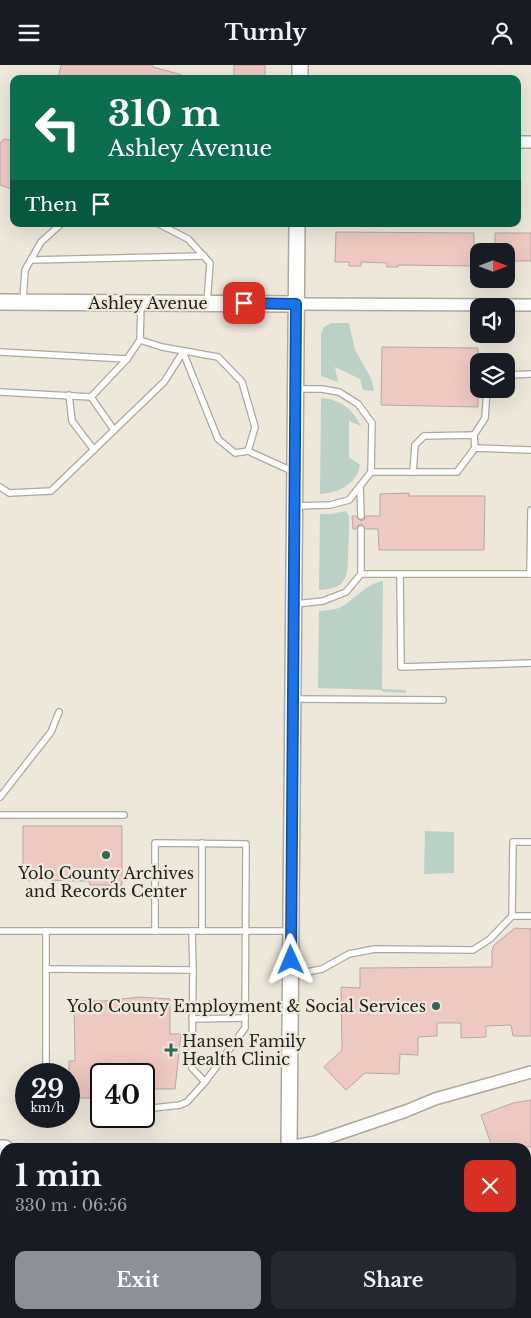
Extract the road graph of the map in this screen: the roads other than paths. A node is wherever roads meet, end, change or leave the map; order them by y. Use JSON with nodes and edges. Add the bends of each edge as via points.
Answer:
{"nodes":[{"id":1,"x":58,"y":227,"type":"edge"},
{"id":2,"x":165,"y":227,"type":"edge"},
{"id":3,"x":297,"y":227,"type":"edge"},
{"id":4,"x":204,"y":257,"type":"junction"},
{"id":5,"x":31,"y":260,"type":"junction"},
{"id":6,"x":0,"y":302,"type":"edge"},
{"id":7,"x":22,"y":302,"type":"junction"},
{"id":8,"x":141,"y":303,"type":"junction"},
{"id":9,"x":207,"y":303,"type":"junction"},
{"id":10,"x":296,"y":304,"type":"junction"},
{"id":11,"x":531,"y":305,"type":"edge"},
{"id":12,"x":140,"y":340,"type":"junction"},
{"id":13,"x":0,"y":352,"type":"edge"},
{"id":14,"x":183,"y":352,"type":"junction"},
{"id":15,"x":127,"y":359,"type":"junction"},
{"id":16,"x":531,"y":374,"type":"edge"},
{"id":17,"x":515,"y":375,"type":"edge"},
{"id":18,"x":296,"y":389,"type":"junction"},
{"id":19,"x":0,"y":392,"type":"edge"},
{"id":20,"x":69,"y":395,"type":"junction"},
{"id":21,"x":91,"y":397,"type":"junction"},
{"id":22,"x":486,"y":398,"type":"edge"},
{"id":23,"x":114,"y":430,"type":"junction"},
{"id":24,"x":474,"y":435,"type":"junction"},
{"id":25,"x":475,"y":448,"type":"junction"},
{"id":26,"x":94,"y":450,"type":"junction"},
{"id":27,"x":531,"y":450,"type":"edge"},
{"id":28,"x":248,"y":451,"type":"junction"},
{"id":29,"x":295,"y":472,"type":"junction"},
{"id":30,"x":413,"y":472,"type":"junction"},
{"id":31,"x":371,"y":473,"type":"junction"},
{"id":32,"x":360,"y":486,"type":"junction"},
{"id":33,"x":0,"y":487,"type":"edge"},
{"id":34,"x":294,"y":506,"type":"junction"},
{"id":35,"x":531,"y":510,"type":"edge"},
{"id":36,"x":361,"y":516,"type":"dead end"},
{"id":37,"x":361,"y":529,"type":"dead end"},
{"id":38,"x":361,"y":574,"type":"junction"},
{"id":39,"x":400,"y":574,"type":"junction"},
{"id":40,"x":530,"y":574,"type":"edge"},
{"id":41,"x":294,"y":604,"type":"junction"},
{"id":42,"x":531,"y":663,"type":"edge"},
{"id":43,"x":293,"y":699,"type":"junction"},
{"id":44,"x":443,"y":700,"type":"dead end"},
{"id":45,"x":59,"y":712,"type":"dead end"},
{"id":46,"x":0,"y":797,"type":"edge"},
{"id":47,"x":0,"y":815,"type":"edge"},
{"id":48,"x":124,"y":815,"type":"dead end"},
{"id":49,"x":531,"y":842,"type":"edge"},
{"id":50,"x":202,"y":843,"type":"junction"},
{"id":51,"x":512,"y":916,"type":"junction"},
{"id":52,"x":531,"y":916,"type":"edge"},
{"id":53,"x":0,"y":931,"type":"edge"},
{"id":54,"x":46,"y":931,"type":"junction"},
{"id":55,"x":154,"y":931,"type":"junction"},
{"id":56,"x":192,"y":931,"type":"junction"},
{"id":57,"x":202,"y":931,"type":"junction"},
{"id":58,"x":246,"y":931,"type":"junction"},
{"id":59,"x":291,"y":931,"type":"junction"},
{"id":60,"x":46,"y":969,"type":"junction"},
{"id":61,"x":193,"y":970,"type":"junction"},
{"id":62,"x":292,"y":975,"type":"junction"},
{"id":63,"x":245,"y":1018,"type":"junction"},
{"id":64,"x":192,"y":1019,"type":"junction"},
{"id":65,"x":46,"y":1063,"type":"edge"},
{"id":66,"x":531,"y":1072,"type":"edge"},
{"id":67,"x":204,"y":1082,"type":"junction"},
{"id":68,"x":155,"y":1108,"type":"edge"},
{"id":69,"x":287,"y":1143,"type":"edge"},
{"id":70,"x":309,"y":1143,"type":"edge"}],
"edges":[{"from":1,"to":5,"type":"lane","via":[[41,242]]},
{"from":2,"to":4,"type":"lane","via":[[188,239]]},
{"from":3,"to":10,"type":"street"},
{"from":4,"to":5,"type":"lane"},
{"from":4,"to":9,"type":"lane","via":[[210,263]]},
{"from":5,"to":7,"type":"lane","via":[[25,269]]},
{"from":6,"to":7,"type":"street","name":"Ashley Avenue"},
{"from":7,"to":8,"type":"street","name":"Ashley Avenue"},
{"from":8,"to":9,"type":"street","name":"Ashley Avenue"},
{"from":8,"to":12,"type":"lane"},
{"from":9,"to":10,"type":"street","name":"Ashley Avenue"},
{"from":10,"to":11,"type":"street"},
{"from":10,"to":18,"type":"street"},
{"from":12,"to":14,"type":"lane"},
{"from":12,"to":15,"type":"lane"},
{"from":13,"to":15,"type":"lane"},
{"from":14,"to":23,"type":"lane","via":[[164,383]]},
{"from":14,"to":28,"type":"lane","via":[[218,439],[235,453]]},
{"from":14,"to":28,"type":"lane","via":[[218,357],[242,383],[256,427]]},
{"from":15,"to":21,"type":"lane"},
{"from":16,"to":17,"type":"lane"},
{"from":18,"to":29,"type":"street"},
{"from":18,"to":31,"type":"lane","via":[[339,392],[358,404],[372,423]]},
{"from":19,"to":20,"type":"lane"},
{"from":20,"to":21,"type":"lane"},
{"from":20,"to":26,"type":"lane","via":[[72,421]]},
{"from":21,"to":23,"type":"lane"},
{"from":22,"to":24,"type":"lane","via":[[485,418]]},
{"from":23,"to":26,"type":"lane"},
{"from":24,"to":25,"type":"lane"},
{"from":24,"to":30,"type":"lane","via":[[424,436],[415,445]]},
{"from":25,"to":27,"type":"lane"},
{"from":25,"to":30,"type":"lane","via":[[457,472]]},
{"from":26,"to":33,"type":"lane","via":[[51,491],[9,493]]},
{"from":28,"to":29,"type":"lane"},
{"from":29,"to":34,"type":"street"},
{"from":30,"to":31,"type":"lane"},
{"from":31,"to":32,"type":"lane"},
{"from":32,"to":34,"type":"lane","via":[[349,499],[330,505]]},
{"from":32,"to":36,"type":"lane"},
{"from":34,"to":41,"type":"street"},
{"from":35,"to":40,"type":"lane"},
{"from":37,"to":38,"type":"lane"},
{"from":38,"to":39,"type":"lane"},
{"from":38,"to":41,"type":"lane","via":[[346,592],[323,601]]},
{"from":39,"to":40,"type":"lane"},
{"from":39,"to":42,"type":"lane","via":[[401,667]]},
{"from":41,"to":43,"type":"street"},
{"from":43,"to":44,"type":"lane"},
{"from":43,"to":59,"type":"street"},
{"from":45,"to":46,"type":"lane","via":[[51,732]]},
{"from":47,"to":48,"type":"lane"},
{"from":49,"to":51,"type":"lane","via":[[513,842]]},
{"from":50,"to":55,"type":"lane","via":[[155,843]]},
{"from":50,"to":57,"type":"lane"},
{"from":50,"to":58,"type":"lane","via":[[246,843]]},
{"from":51,"to":52,"type":"lane"},
{"from":51,"to":62,"type":"lane","via":[[490,939],[473,950],[375,949],[349,953],[322,969]]},
{"from":53,"to":54,"type":"lane"},
{"from":54,"to":55,"type":"lane"},
{"from":54,"to":60,"type":"lane"},
{"from":55,"to":56,"type":"lane"},
{"from":56,"to":57,"type":"lane"},
{"from":56,"to":61,"type":"lane"},
{"from":57,"to":58,"type":"lane"},
{"from":58,"to":59,"type":"lane"},
{"from":58,"to":63,"type":"lane"},
{"from":59,"to":62,"type":"street"},
{"from":60,"to":61,"type":"lane"},
{"from":60,"to":65,"type":"lane"},
{"from":61,"to":64,"type":"lane"},
{"from":62,"to":69,"type":"street"},
{"from":63,"to":64,"type":"lane"},
{"from":63,"to":67,"type":"lane","via":[[245,1028]]},
{"from":64,"to":67,"type":"lane","via":[[192,1068]]},
{"from":66,"to":70,"type":"street","via":[[435,1099]]},
{"from":67,"to":68,"type":"lane","via":[[187,1102]]}]}
